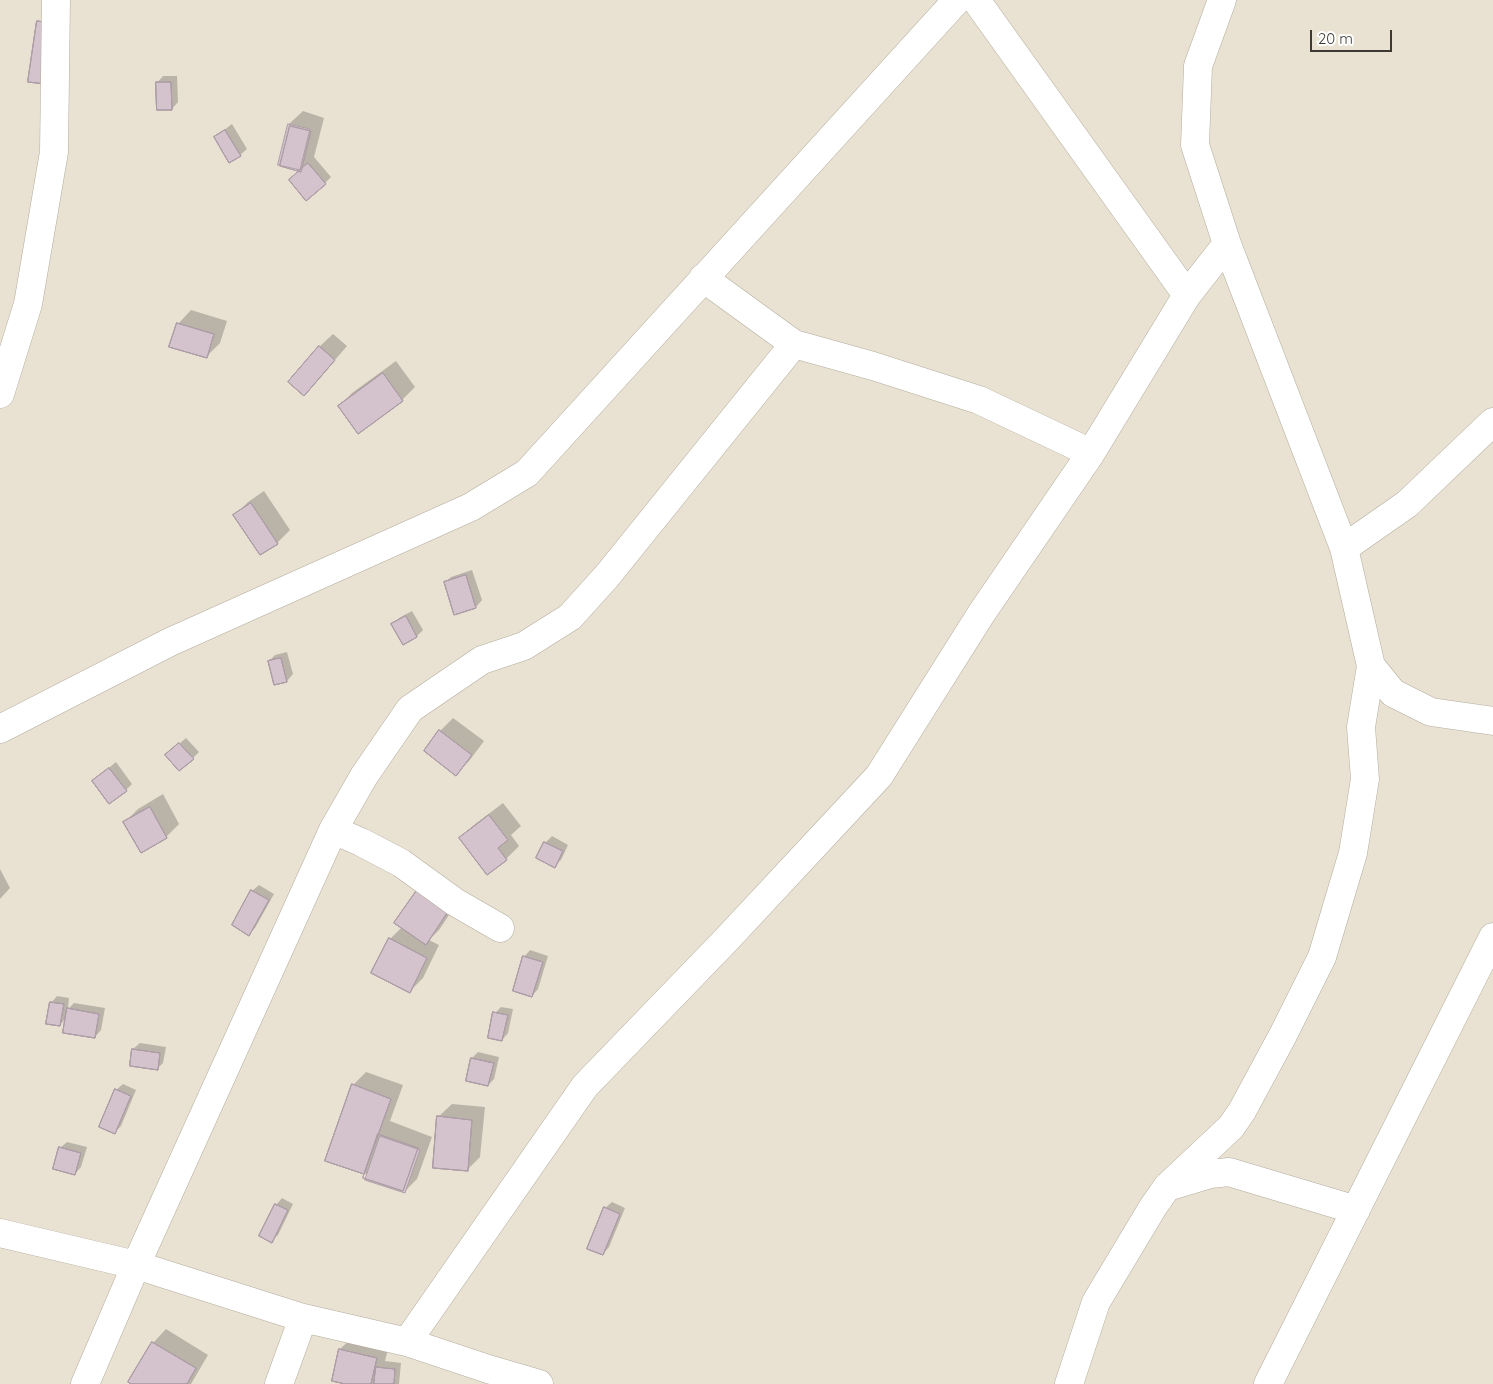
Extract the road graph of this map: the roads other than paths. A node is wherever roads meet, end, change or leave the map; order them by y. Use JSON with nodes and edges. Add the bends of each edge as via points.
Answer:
{"nodes":[{"id":1,"x":56,"y":0,"type":"edge"},
{"id":2,"x":957,"y":0,"type":"edge"},
{"id":3,"x":976,"y":0,"type":"edge"},
{"id":4,"x":1222,"y":0,"type":"edge"},
{"id":5,"x":1228,"y":244,"type":"junction"},
{"id":6,"x":703,"y":278,"type":"junction"},
{"id":7,"x":1187,"y":295,"type":"junction"},
{"id":8,"x":794,"y":344,"type":"junction"},
{"id":9,"x":0,"y":394,"type":"edge"},
{"id":10,"x":1493,"y":422,"type":"edge"},
{"id":11,"x":1091,"y":453,"type":"junction"},
{"id":12,"x":1344,"y":548,"type":"junction"},
{"id":13,"x":1372,"y":666,"type":"junction"},
{"id":14,"x":1493,"y":721,"type":"edge"},
{"id":15,"x":0,"y":729,"type":"edge"},
{"id":16,"x":333,"y":830,"type":"junction"},
{"id":17,"x":500,"y":928,"type":"dead end"},
{"id":18,"x":1493,"y":937,"type":"edge"},
{"id":19,"x":1168,"y":1187,"type":"junction"},
{"id":20,"x":1356,"y":1210,"type":"junction"},
{"id":21,"x":0,"y":1233,"type":"edge"},
{"id":22,"x":136,"y":1265,"type":"junction"},
{"id":23,"x":303,"y":1318,"type":"junction"},
{"id":24,"x":407,"y":1342,"type":"junction"},
{"id":25,"x":485,"y":1377,"type":"edge"},
{"id":26,"x":85,"y":1384,"type":"edge"},
{"id":27,"x":279,"y":1384,"type":"edge"},
{"id":28,"x":539,"y":1384,"type":"edge"},
{"id":29,"x":1069,"y":1384,"type":"edge"},
{"id":30,"x":1268,"y":1384,"type":"edge"}],
"edges":[{"from":1,"to":9,"type":"street","via":[[54,152],[28,304]]},
{"from":2,"to":6,"type":"street"},
{"from":3,"to":7,"type":"street"},
{"from":4,"to":5,"type":"street","via":[[1198,66],[1195,145]]},
{"from":5,"to":7,"type":"street"},
{"from":5,"to":12,"type":"street"},
{"from":6,"to":8,"type":"street"},
{"from":6,"to":15,"type":"street","via":[[527,473],[471,507],[170,642]]},
{"from":7,"to":11,"type":"street"},
{"from":8,"to":11,"type":"street","via":[[980,400]]},
{"from":8,"to":16,"type":"street","via":[[607,576],[570,617],[524,646],[482,660],[410,709],[364,776]]},
{"from":10,"to":12,"type":"street","via":[[1407,504]]},
{"from":11,"to":24,"type":"street","via":[[981,614],[879,776],[585,1086]]},
{"from":12,"to":13,"type":"street"},
{"from":13,"to":14,"type":"street","via":[[1392,693],[1430,712]]},
{"from":13,"to":19,"type":"street","via":[[1361,727],[1365,779],[1353,853],[1322,958],[1242,1111],[1230,1127]]},
{"from":16,"to":17,"type":"street","via":[[401,863],[455,902]]},
{"from":16,"to":22,"type":"street"},
{"from":18,"to":20,"type":"street"},
{"from":19,"to":20,"type":"street","via":[[1210,1174],[1229,1172]]},
{"from":19,"to":29,"type":"street","via":[[1096,1302]]},
{"from":20,"to":30,"type":"street"},
{"from":21,"to":22,"type":"street"},
{"from":22,"to":23,"type":"street"},
{"from":22,"to":26,"type":"street"},
{"from":23,"to":24,"type":"street"},
{"from":23,"to":27,"type":"street"},
{"from":24,"to":25,"type":"street"},
{"from":25,"to":28,"type":"street"}]}
